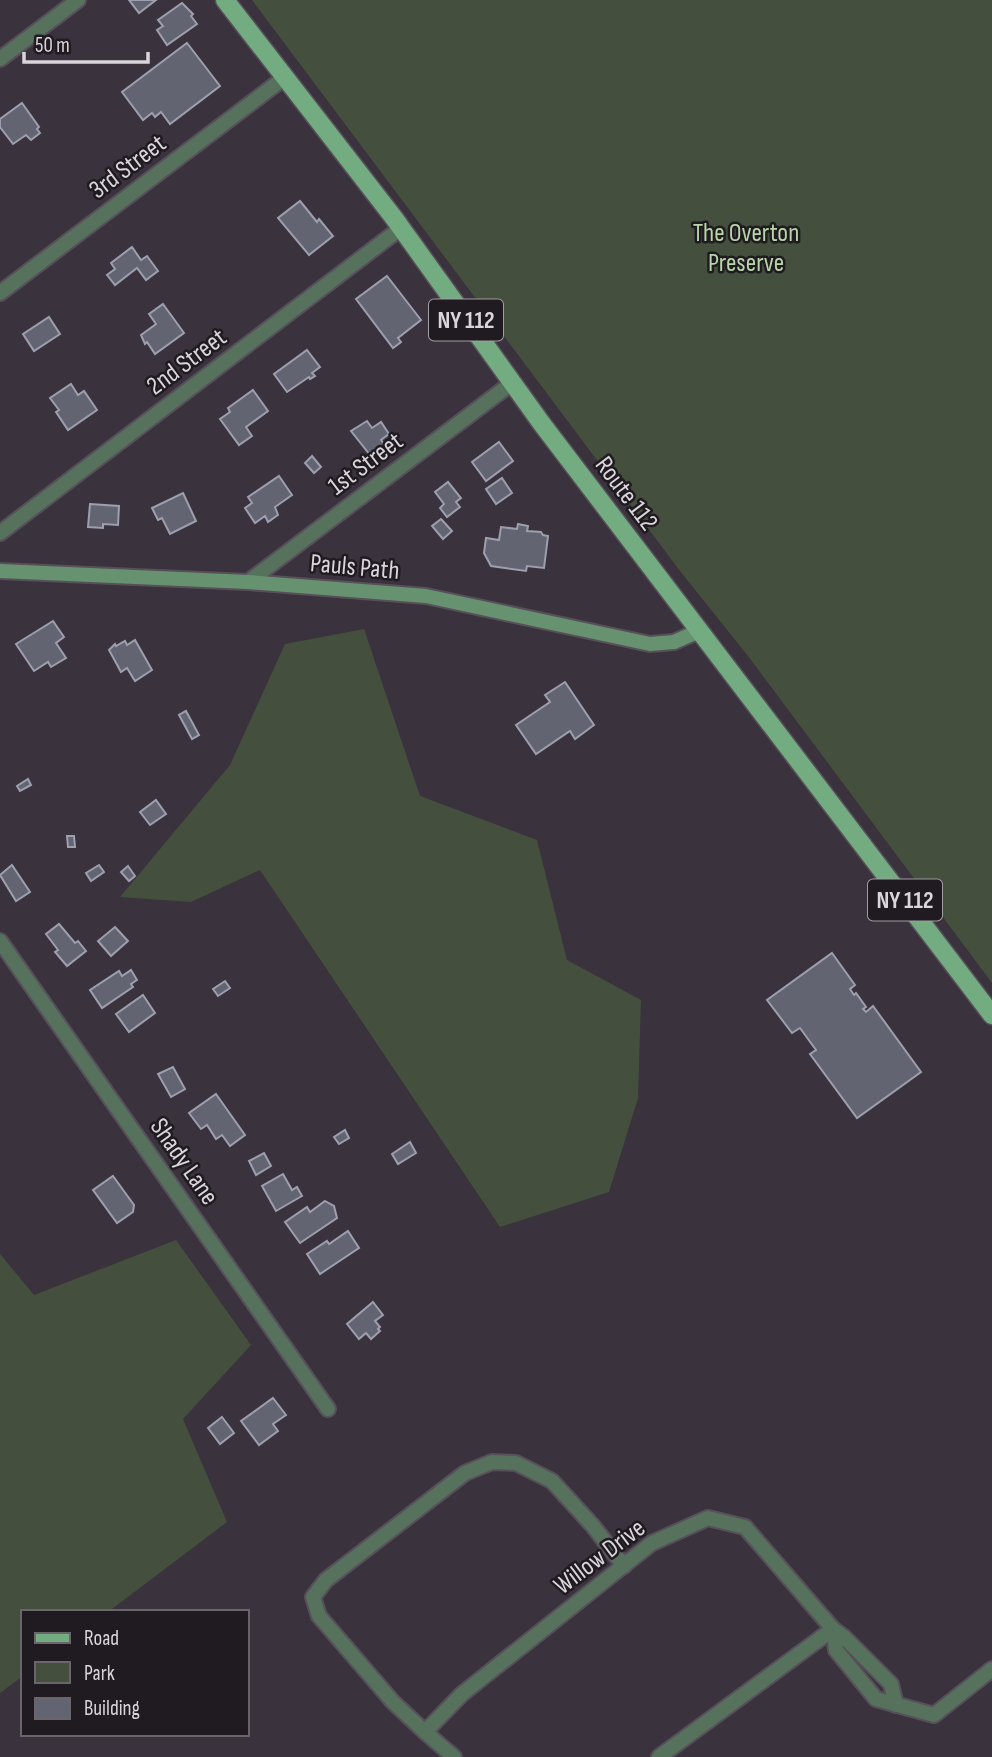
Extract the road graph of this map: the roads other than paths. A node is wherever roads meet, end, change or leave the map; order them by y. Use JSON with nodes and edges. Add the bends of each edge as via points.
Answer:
{"nodes":[{"id":1,"x":78,"y":0,"type":"edge"},
{"id":2,"x":225,"y":0,"type":"edge"},
{"id":3,"x":0,"y":59,"type":"edge"},
{"id":4,"x":284,"y":78,"type":"junction"},
{"id":5,"x":401,"y":228,"type":"junction"},
{"id":6,"x":0,"y":293,"type":"edge"},
{"id":7,"x":512,"y":383,"type":"junction"},
{"id":8,"x":0,"y":533,"type":"edge"},
{"id":9,"x":0,"y":571,"type":"edge"},
{"id":10,"x":248,"y":582,"type":"junction"},
{"id":11,"x":699,"y":631,"type":"junction"},
{"id":12,"x":0,"y":941,"type":"edge"},
{"id":13,"x":992,"y":1015,"type":"edge"},
{"id":14,"x":328,"y":1409,"type":"dead end"},
{"id":15,"x":624,"y":1566,"type":"junction"},
{"id":16,"x":832,"y":1629,"type":"junction"},
{"id":17,"x":877,"y":1669,"type":"junction"},
{"id":18,"x":992,"y":1669,"type":"edge"},
{"id":19,"x":863,"y":1683,"type":"junction"},
{"id":20,"x":896,"y":1705,"type":"junction"},
{"id":21,"x":425,"y":1732,"type":"junction"},
{"id":22,"x":454,"y":1757,"type":"edge"},
{"id":23,"x":659,"y":1757,"type":"edge"}],
"edges":[{"from":1,"to":3,"type":"street"},
{"from":2,"to":4,"type":"main road","name":"Route 112","number":"NY 112"},
{"from":4,"to":5,"type":"main road","name":"Route 112","number":"NY 112"},
{"from":4,"to":6,"type":"street","name":"3rd Street"},
{"from":5,"to":7,"type":"main road","name":"Route 112","number":"NY 112"},
{"from":5,"to":8,"type":"street","name":"2nd Street"},
{"from":7,"to":10,"type":"street","name":"1st Street"},
{"from":7,"to":11,"type":"main road","name":"Route 112","number":"NY 112"},
{"from":9,"to":10,"type":"street","name":"Pauls Path"},
{"from":10,"to":11,"type":"street","name":"Pauls Path","via":[[426,596],[650,644],[674,642]]},
{"from":11,"to":13,"type":"main road","name":"Route 112","number":"NY 112"},
{"from":12,"to":14,"type":"street","name":"Shady Lane"},
{"from":15,"to":16,"type":"street","name":"Willow Drive","via":[[652,1543],[708,1518],[745,1527]]},
{"from":15,"to":21,"type":"street","name":"Willow Drive","via":[[462,1694]]},
{"from":15,"to":21,"type":"street","via":[[552,1481],[516,1463],[492,1462],[465,1473],[326,1580],[313,1597],[319,1616]]},
{"from":16,"to":17,"type":"street","name":"Willow Drive"},
{"from":16,"to":19,"type":"street","name":"Willow Drive","via":[[836,1650]]},
{"from":16,"to":23,"type":"street"},
{"from":17,"to":19,"type":"street"},
{"from":17,"to":20,"type":"street","name":"Willow Drive","via":[[891,1684]]},
{"from":18,"to":20,"type":"street","name":"Willow Drive","via":[[934,1715]]},
{"from":19,"to":20,"type":"street","name":"Willow Drive","via":[[876,1699]]},
{"from":21,"to":22,"type":"street"}]}
